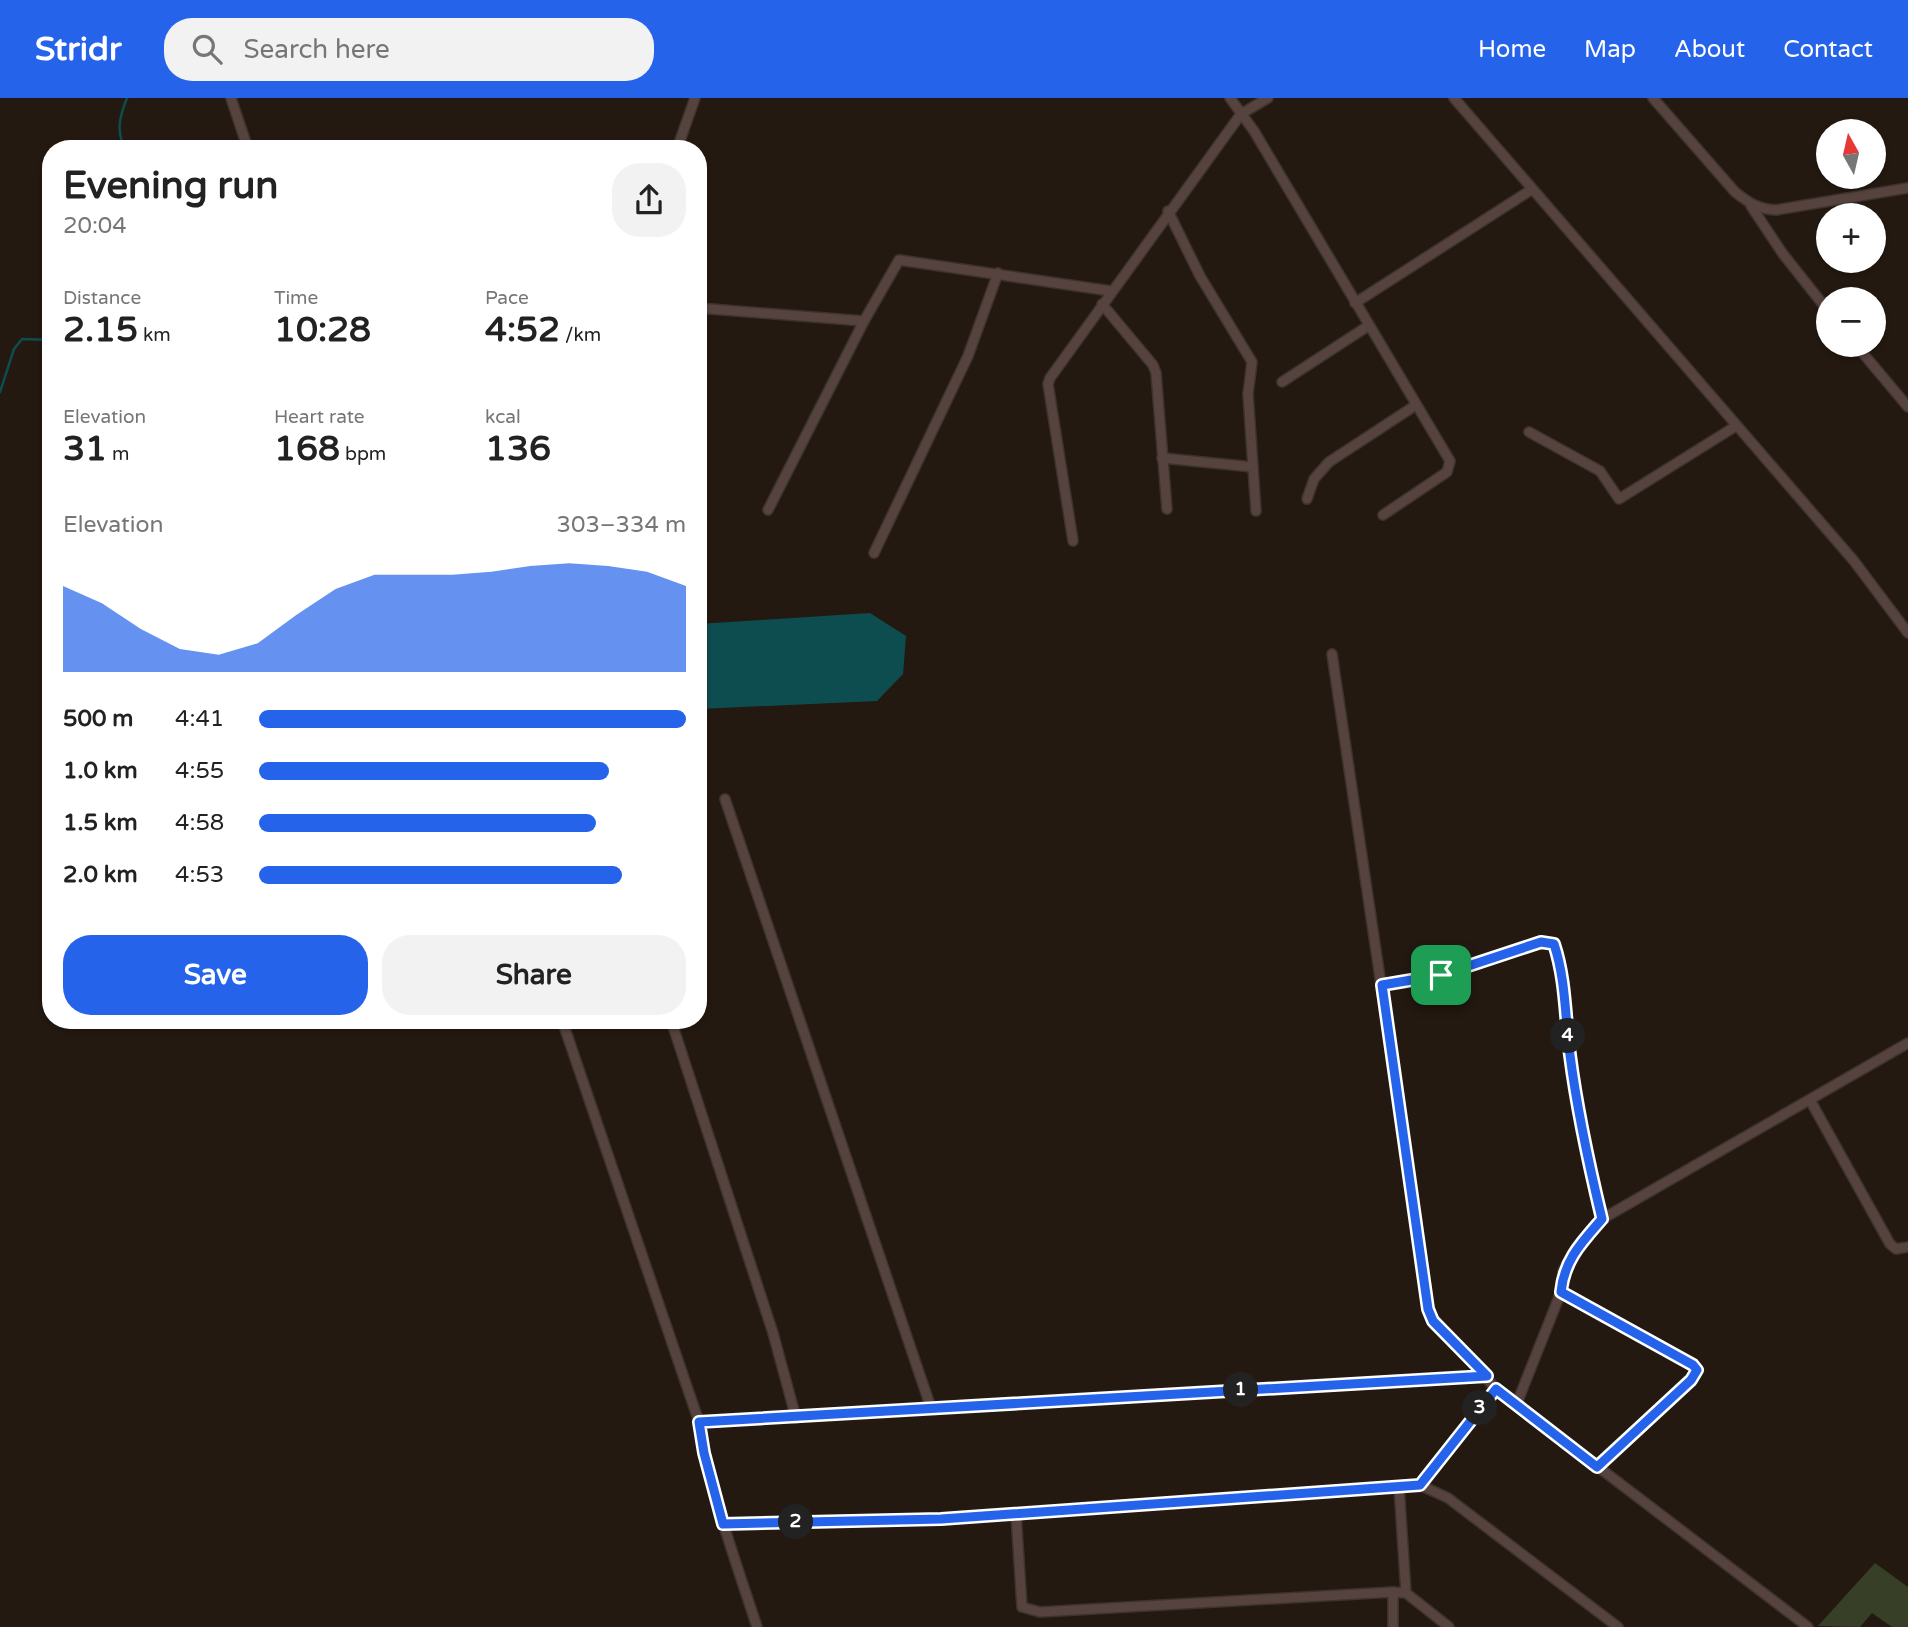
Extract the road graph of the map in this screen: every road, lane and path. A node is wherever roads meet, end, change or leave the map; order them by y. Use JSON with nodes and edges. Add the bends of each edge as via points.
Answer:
{"nodes":[{"id":1,"x":230,"y":98,"type":"edge"},
{"id":2,"x":695,"y":98,"type":"edge"},
{"id":3,"x":1230,"y":98,"type":"edge"},
{"id":4,"x":1268,"y":98,"type":"edge"},
{"id":5,"x":1454,"y":98,"type":"edge"},
{"id":6,"x":1653,"y":98,"type":"edge"},
{"id":7,"x":1241,"y":114,"type":"junction"},
{"id":8,"x":245,"y":140,"type":"edge"},
{"id":9,"x":680,"y":140,"type":"edge"},
{"id":10,"x":1908,"y":188,"type":"edge"},
{"id":11,"x":1531,"y":190,"type":"junction"},
{"id":12,"x":1750,"y":204,"type":"junction"},
{"id":13,"x":1168,"y":211,"type":"junction"},
{"id":14,"x":998,"y":273,"type":"junction"},
{"id":15,"x":1111,"y":291,"type":"junction"},
{"id":16,"x":1816,"y":296,"type":"edge"},
{"id":17,"x":1355,"y":303,"type":"junction"},
{"id":18,"x":1102,"y":304,"type":"junction"},
{"id":19,"x":707,"y":309,"type":"edge"},
{"id":20,"x":864,"y":321,"type":"junction"},
{"id":21,"x":1368,"y":326,"type":"junction"},
{"id":22,"x":1866,"y":357,"type":"edge"},
{"id":23,"x":1282,"y":382,"type":"dead end"},
{"id":24,"x":1416,"y":405,"type":"junction"},
{"id":25,"x":1908,"y":407,"type":"edge"},
{"id":26,"x":1736,"y":426,"type":"junction"},
{"id":27,"x":1529,"y":432,"type":"dead end"},
{"id":28,"x":1162,"y":458,"type":"junction"},
{"id":29,"x":1253,"y":467,"type":"junction"},
{"id":30,"x":1307,"y":499,"type":"dead end"},
{"id":31,"x":1167,"y":509,"type":"dead end"},
{"id":32,"x":768,"y":510,"type":"dead end"},
{"id":33,"x":1256,"y":511,"type":"dead end"},
{"id":34,"x":1383,"y":514,"type":"dead end"},
{"id":35,"x":1073,"y":541,"type":"dead end"},
{"id":36,"x":874,"y":553,"type":"dead end"},
{"id":37,"x":1908,"y":633,"type":"edge"},
{"id":38,"x":1332,"y":654,"type":"dead end"},
{"id":39,"x":725,"y":799,"type":"dead end"},
{"id":40,"x":1382,"y":985,"type":"junction"},
{"id":41,"x":565,"y":1029,"type":"edge"},
{"id":42,"x":674,"y":1029,"type":"edge"},
{"id":43,"x":1908,"y":1043,"type":"edge"},
{"id":44,"x":1810,"y":1100,"type":"junction"},
{"id":45,"x":1602,"y":1219,"type":"junction"},
{"id":46,"x":1908,"y":1247,"type":"edge"},
{"id":47,"x":1561,"y":1292,"type":"junction"},
{"id":48,"x":1487,"y":1376,"type":"junction"},
{"id":49,"x":1496,"y":1389,"type":"junction"},
{"id":50,"x":1517,"y":1403,"type":"junction"},
{"id":51,"x":931,"y":1408,"type":"junction"},
{"id":52,"x":796,"y":1418,"type":"junction"},
{"id":53,"x":699,"y":1422,"type":"junction"},
{"id":54,"x":1597,"y":1467,"type":"junction"},
{"id":55,"x":1420,"y":1485,"type":"junction"},
{"id":56,"x":1399,"y":1486,"type":"junction"},
{"id":57,"x":1016,"y":1514,"type":"junction"},
{"id":58,"x":723,"y":1524,"type":"junction"},
{"id":59,"x":1393,"y":1592,"type":"junction"},
{"id":60,"x":1405,"y":1593,"type":"junction"},
{"id":61,"x":757,"y":1627,"type":"edge"},
{"id":62,"x":1393,"y":1627,"type":"edge"},
{"id":63,"x":1449,"y":1627,"type":"edge"},
{"id":64,"x":1618,"y":1627,"type":"edge"},
{"id":65,"x":1808,"y":1627,"type":"edge"}],
"edges":[{"from":1,"to":8,"type":"street"},
{"from":2,"to":9,"type":"street"},
{"from":3,"to":7,"type":"street"},
{"from":4,"to":7,"type":"street"},
{"from":5,"to":11,"type":"street"},
{"from":6,"to":12,"type":"street"},
{"from":7,"to":13,"type":"street"},
{"from":7,"to":17,"type":"street"},
{"from":10,"to":12,"type":"street","via":[[1776,210]]},
{"from":11,"to":17,"type":"street"},
{"from":11,"to":26,"type":"street"},
{"from":12,"to":16,"type":"street"},
{"from":13,"to":15,"type":"street"},
{"from":13,"to":29,"type":"street","via":[[1200,276],[1252,362],[1248,394]]},
{"from":14,"to":15,"type":"street"},
{"from":14,"to":20,"type":"street","via":[[899,260]]},
{"from":14,"to":36,"type":"street","via":[[968,356]]},
{"from":15,"to":18,"type":"street"},
{"from":17,"to":21,"type":"street"},
{"from":18,"to":28,"type":"street","via":[[1153,365]]},
{"from":18,"to":35,"type":"street","via":[[1048,384]]},
{"from":19,"to":20,"type":"street"},
{"from":20,"to":32,"type":"street"},
{"from":21,"to":23,"type":"street"},
{"from":21,"to":24,"type":"street"},
{"from":22,"to":25,"type":"street"},
{"from":24,"to":30,"type":"street","via":[[1329,462],[1314,479]]},
{"from":24,"to":34,"type":"street","via":[[1450,466]]},
{"from":26,"to":27,"type":"street","via":[[1619,499],[1600,471]]},
{"from":26,"to":37,"type":"street","via":[[1854,561]]},
{"from":28,"to":29,"type":"street"},
{"from":28,"to":31,"type":"street"},
{"from":29,"to":33,"type":"street"},
{"from":38,"to":40,"type":"street"},
{"from":39,"to":51,"type":"street"},
{"from":40,"to":45,"type":"street","via":[[1441,975],[1541,942],[1554,944],[1562,966],[1585,1148]]},
{"from":40,"to":48,"type":"street","via":[[1428,1309],[1433,1321]]},
{"from":41,"to":53,"type":"street"},
{"from":42,"to":52,"type":"street"},
{"from":43,"to":44,"type":"street"},
{"from":44,"to":45,"type":"street"},
{"from":44,"to":46,"type":"street","via":[[1890,1244],[1896,1249]]},
{"from":45,"to":47,"type":"street","via":[[1563,1271]]},
{"from":47,"to":50,"type":"street"},
{"from":47,"to":54,"type":"street","via":[[1697,1370]]},
{"from":48,"to":49,"type":"street"},
{"from":48,"to":51,"type":"street"},
{"from":49,"to":50,"type":"street"},
{"from":49,"to":55,"type":"street"},
{"from":50,"to":54,"type":"street"},
{"from":51,"to":52,"type":"street"},
{"from":52,"to":53,"type":"street"},
{"from":53,"to":58,"type":"street"},
{"from":54,"to":65,"type":"street"},
{"from":55,"to":56,"type":"street"},
{"from":55,"to":64,"type":"street","via":[[1448,1498]]},
{"from":56,"to":57,"type":"street"},
{"from":56,"to":60,"type":"street"},
{"from":57,"to":58,"type":"street"},
{"from":57,"to":59,"type":"street","via":[[1023,1607],[1040,1612]]},
{"from":58,"to":61,"type":"street"},
{"from":59,"to":60,"type":"street"},
{"from":59,"to":62,"type":"street"},
{"from":60,"to":63,"type":"street"}]}
